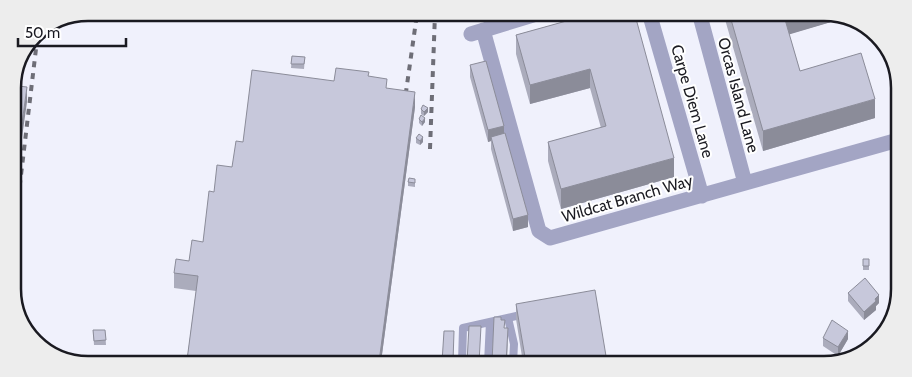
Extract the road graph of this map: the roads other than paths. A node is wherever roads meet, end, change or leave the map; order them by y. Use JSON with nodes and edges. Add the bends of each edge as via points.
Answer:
{"nodes":[{"id":1,"x":513,"y":21,"type":"edge"},
{"id":2,"x":651,"y":21,"type":"edge"},
{"id":3,"x":701,"y":21,"type":"edge"},
{"id":4,"x":891,"y":142,"type":"edge"},
{"id":5,"x":745,"y":183,"type":"junction"},
{"id":6,"x":702,"y":196,"type":"junction"},
{"id":7,"x":535,"y":312,"type":"edge"},
{"id":8,"x":508,"y":318,"type":"junction"},
{"id":9,"x":490,"y":322,"type":"junction"},
{"id":10,"x":462,"y":356,"type":"edge"},
{"id":11,"x":488,"y":356,"type":"edge"},
{"id":12,"x":514,"y":356,"type":"edge"}],
"edges":[{"from":1,"to":6,"type":"street","name":"Wildcat Branch Way","via":[[477,32],[539,231],[550,238]]},
{"from":2,"to":6,"type":"street","name":"Carpe Diem Lane"},
{"from":3,"to":5,"type":"street","name":"Orcas Island Lane"},
{"from":4,"to":5,"type":"street","name":"Wildcat Branch Way"},
{"from":5,"to":6,"type":"street","name":"Wildcat Branch Way"},
{"from":7,"to":8,"type":"lane"},
{"from":8,"to":9,"type":"lane"},
{"from":8,"to":12,"type":"lane"},
{"from":9,"to":10,"type":"lane","via":[[463,328]]},
{"from":9,"to":11,"type":"lane"}]}
